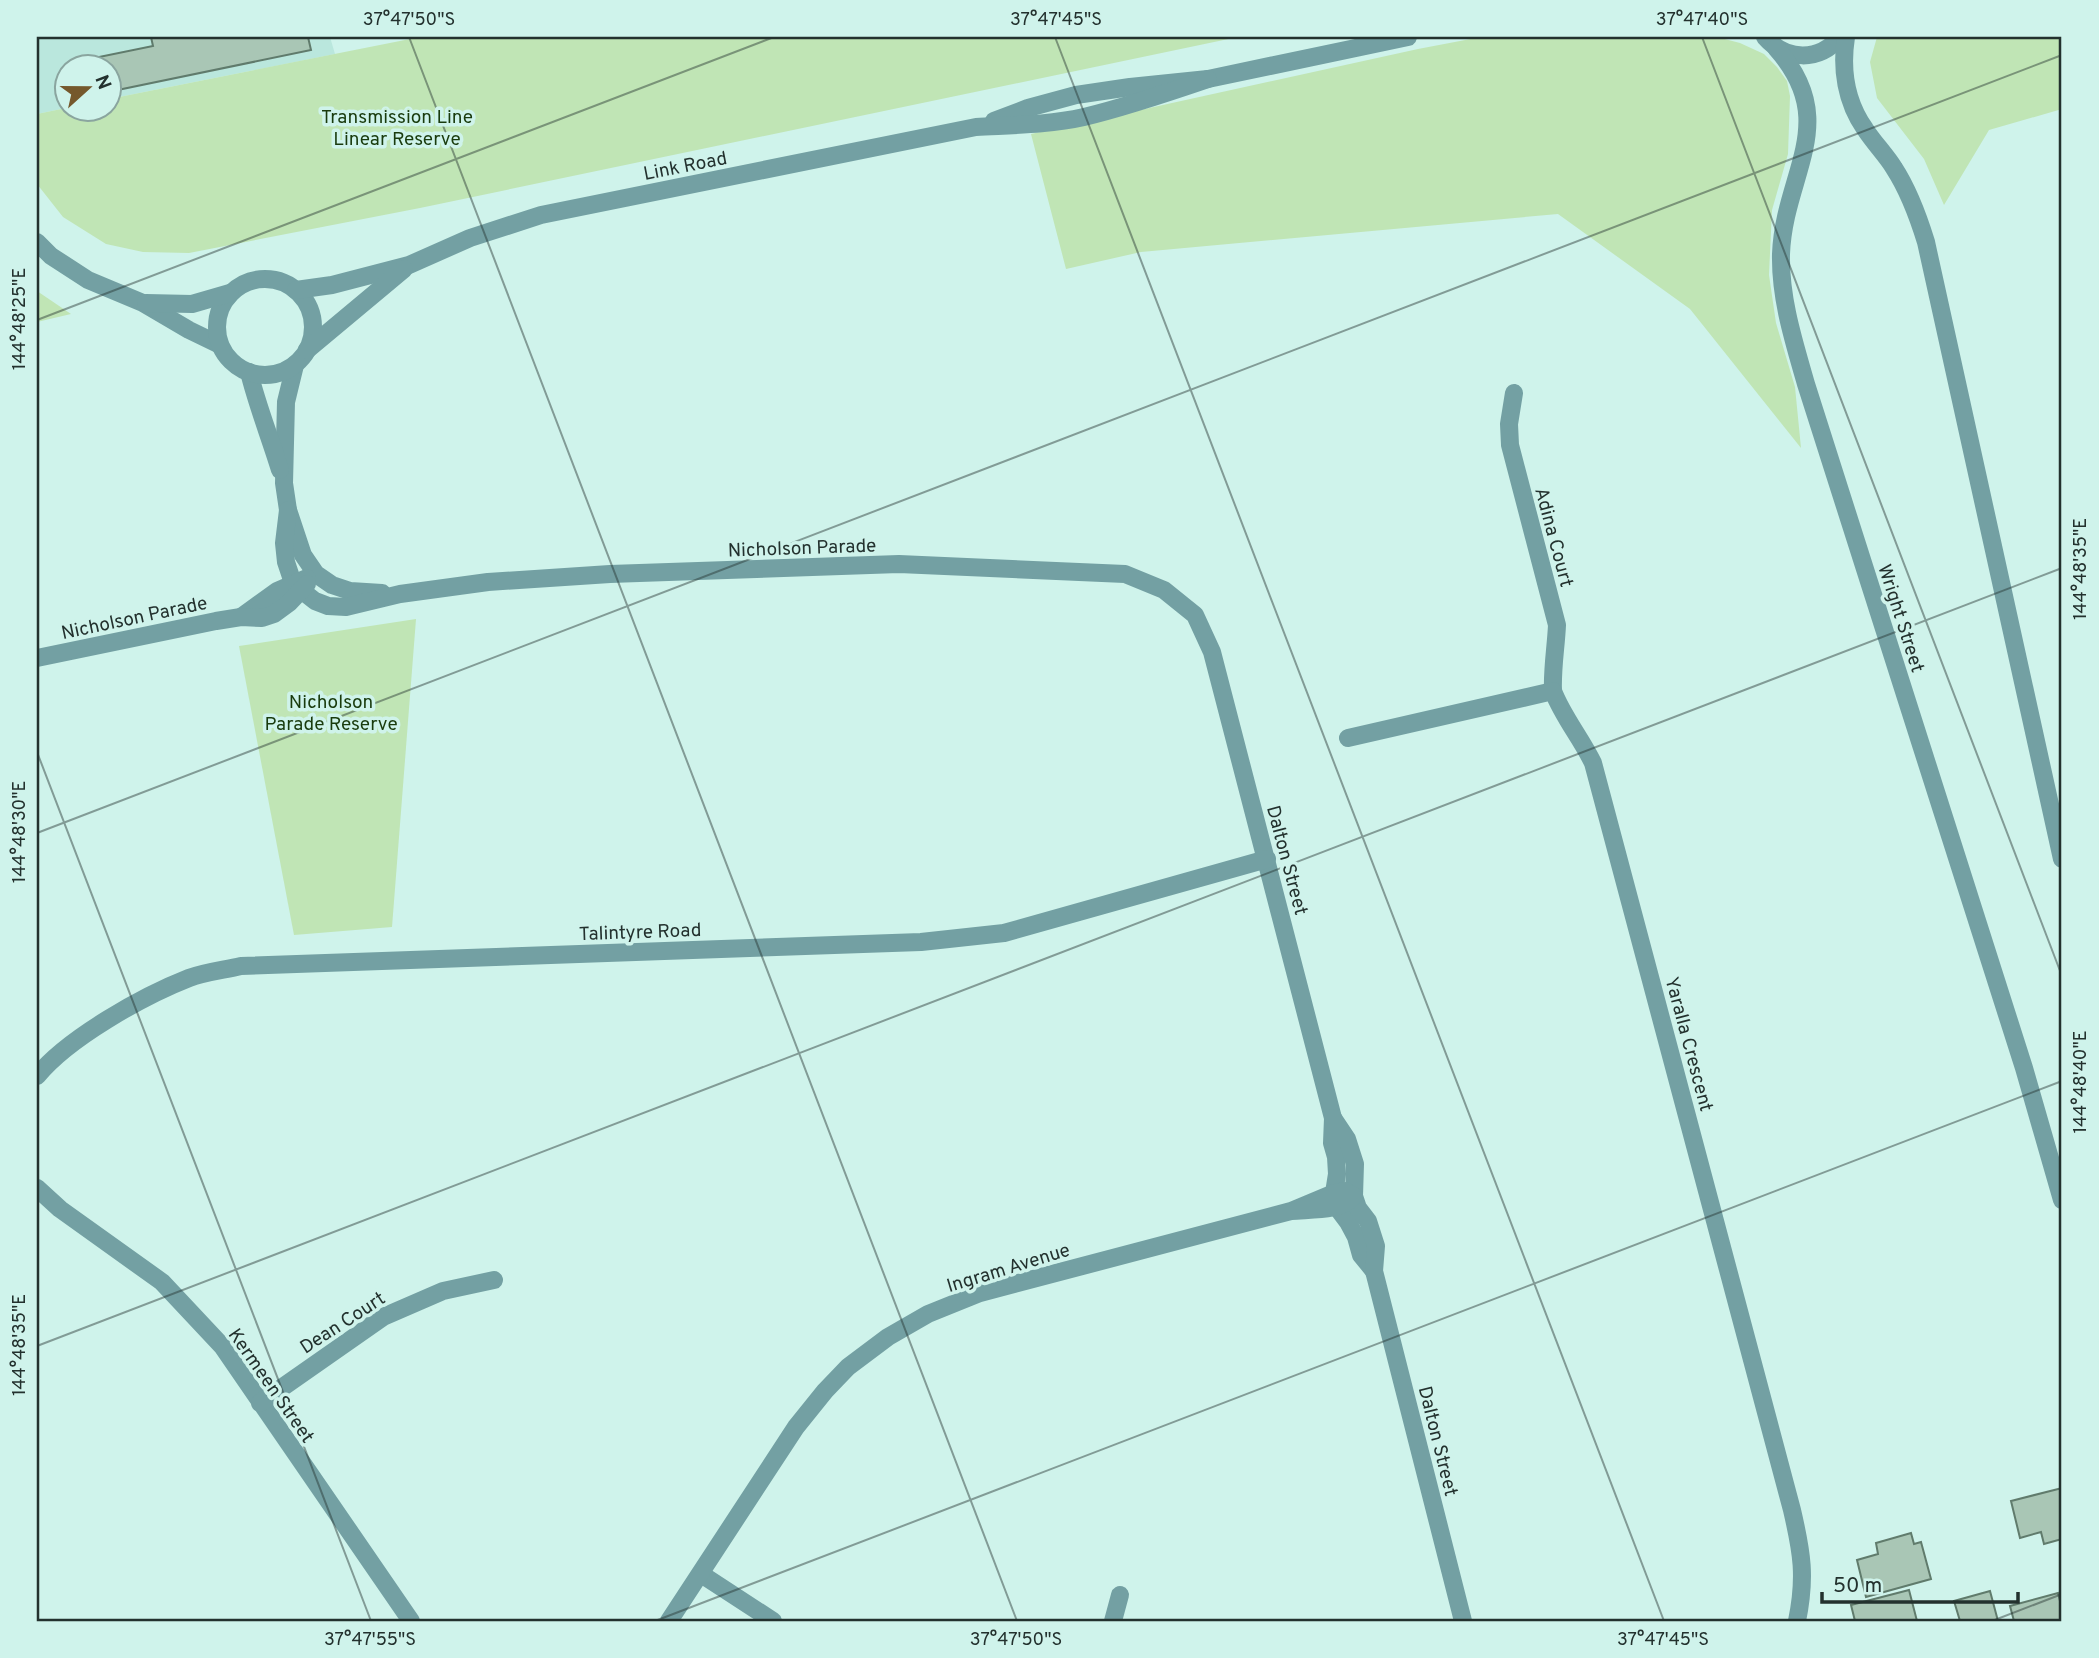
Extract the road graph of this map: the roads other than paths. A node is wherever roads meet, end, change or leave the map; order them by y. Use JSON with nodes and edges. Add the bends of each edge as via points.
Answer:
{"nodes":[{"id":1,"x":1408,"y":37,"type":"edge"},
{"id":2,"x":1753,"y":37,"type":"edge"},
{"id":3,"x":1843,"y":37,"type":"edge"},
{"id":4,"x":1771,"y":43,"type":"edge"},
{"id":5,"x":37,"y":242,"type":"edge"},
{"id":6,"x":409,"y":265,"type":"junction"},
{"id":7,"x":296,"y":290,"type":"junction"},
{"id":8,"x":230,"y":293,"type":"junction"},
{"id":9,"x":143,"y":303,"type":"junction"},
{"id":10,"x":220,"y":345,"type":"junction"},
{"id":11,"x":307,"y":350,"type":"junction"},
{"id":12,"x":295,"y":365,"type":"junction"},
{"id":13,"x":249,"y":372,"type":"junction"},
{"id":14,"x":1514,"y":393,"type":"dead end"},
{"id":15,"x":284,"y":483,"type":"junction"},
{"id":16,"x":288,"y":510,"type":"junction"},
{"id":17,"x":316,"y":574,"type":"junction"},
{"id":18,"x":298,"y":587,"type":"junction"},
{"id":19,"x":400,"y":594,"type":"junction"},
{"id":20,"x":1195,"y":615,"type":"joint"},
{"id":21,"x":37,"y":658,"type":"edge"},
{"id":22,"x":1553,"y":691,"type":"junction"},
{"id":23,"x":1348,"y":738,"type":"dead end"},
{"id":24,"x":1266,"y":859,"type":"junction"},
{"id":25,"x":2062,"y":859,"type":"edge"},
{"id":26,"x":37,"y":1076,"type":"edge"},
{"id":27,"x":1333,"y":1118,"type":"junction"},
{"id":28,"x":37,"y":1188,"type":"edge"},
{"id":29,"x":1354,"y":1196,"type":"junction"},
{"id":30,"x":37,"y":1198,"type":"edge"},
{"id":31,"x":1336,"y":1199,"type":"junction"},
{"id":32,"x":2062,"y":1200,"type":"edge"},
{"id":33,"x":60,"y":1209,"type":"junction"},
{"id":34,"x":1374,"y":1271,"type":"junction"},
{"id":35,"x":494,"y":1280,"type":"dead end"},
{"id":36,"x":260,"y":1403,"type":"junction"},
{"id":37,"x":701,"y":1574,"type":"junction"},
{"id":38,"x":1120,"y":1595,"type":"dead end"},
{"id":39,"x":411,"y":1621,"type":"edge"},
{"id":40,"x":669,"y":1621,"type":"edge"},
{"id":41,"x":773,"y":1621,"type":"edge"},
{"id":42,"x":1113,"y":1621,"type":"edge"},
{"id":43,"x":1462,"y":1621,"type":"edge"},
{"id":44,"x":1797,"y":1621,"type":"edge"}],
"edges":[{"from":1,"to":6,"type":"street","name":"Link Road","via":[[1208,79],[1076,95],[976,127],[541,215],[470,238]]},
{"from":2,"to":4,"type":"street"},
{"from":3,"to":4,"type":"street","via":[[1813,55],[1790,54]]},
{"from":3,"to":25,"type":"street","via":[[1845,80],[1854,110],[1900,178],[1926,242]]},
{"from":4,"to":32,"type":"street","name":"Wright Street","via":[[1798,78],[1808,115],[1806,145],[1786,212],[1781,254],[1791,333]]},
{"from":5,"to":9,"type":"street","via":[[88,280]]},
{"from":6,"to":7,"type":"street","name":"Link Road"},
{"from":6,"to":11,"type":"street","name":"Link Road"},
{"from":7,"to":8,"type":"street","via":[[270,278],[248,282]]},
{"from":7,"to":11,"type":"street","via":[[313,318]]},
{"from":8,"to":9,"type":"street","via":[[192,304]]},
{"from":8,"to":10,"type":"street","via":[[217,318]]},
{"from":9,"to":10,"type":"street"},
{"from":10,"to":13,"type":"street","via":[[227,357]]},
{"from":11,"to":12,"type":"street"},
{"from":12,"to":13,"type":"street","via":[[280,373]]},
{"from":12,"to":15,"type":"street","via":[[286,402]]},
{"from":13,"to":15,"type":"street"},
{"from":14,"to":22,"type":"street","name":"Adina Court","via":[[1510,445],[1557,625]]},
{"from":15,"to":16,"type":"street"},
{"from":16,"to":17,"type":"street","via":[[303,555]]},
{"from":16,"to":18,"type":"street","via":[[286,562]]},
{"from":17,"to":18,"type":"street","name":"Nicholson Parade"},
{"from":17,"to":19,"type":"street","name":"Nicholson Parade","via":[[350,590]]},
{"from":18,"to":19,"type":"street","name":"Nicholson Parade","via":[[328,606],[346,607]]},
{"from":18,"to":21,"type":"street","name":"Nicholson Parade","via":[[289,603],[262,618],[241,617]]},
{"from":19,"to":20,"type":"street","name":"Nicholson Parade","via":[[488,582],[610,574],[899,564],[1125,574],[1164,590]]},
{"from":20,"to":24,"type":"street","name":"Dalton Street","via":[[1212,652]]},
{"from":22,"to":23,"type":"street"},
{"from":22,"to":44,"type":"street","name":"Yaralla Crescent","via":[[1593,763],[1792,1510],[1802,1552]]},
{"from":24,"to":26,"type":"street","name":"Talintyre Road","via":[[1004,933],[935,941],[241,966],[191,977],[142,1000],[99,1025]]},
{"from":24,"to":27,"type":"street","name":"Dalton Street"},
{"from":27,"to":29,"type":"street","name":"Dalton Street","via":[[1347,1139],[1355,1164]]},
{"from":27,"to":31,"type":"street","name":"Dalton Street"},
{"from":28,"to":33,"type":"street","name":"Kermeen Street"},
{"from":29,"to":31,"type":"street","name":"Ingram Avenue","via":[[1348,1203]]},
{"from":29,"to":34,"type":"street","name":"Dalton Street","via":[[1376,1247]]},
{"from":30,"to":33,"type":"street","name":"Kermeen Street"},
{"from":31,"to":34,"type":"street","name":"Dalton Street","via":[[1361,1255]]},
{"from":31,"to":37,"type":"street","name":"Ingram Avenue","via":[[980,1293],[888,1337],[848,1367],[796,1427]]},
{"from":33,"to":36,"type":"street","name":"Kermeen Street","via":[[162,1282],[222,1346]]},
{"from":34,"to":43,"type":"street","name":"Dalton Street"},
{"from":35,"to":36,"type":"street","name":"Dean Court","via":[[443,1291],[383,1317]]},
{"from":36,"to":39,"type":"street","name":"Kermeen Street"},
{"from":37,"to":40,"type":"street","name":"Ingram Avenue"},
{"from":37,"to":41,"type":"street"},
{"from":38,"to":42,"type":"street"}]}
